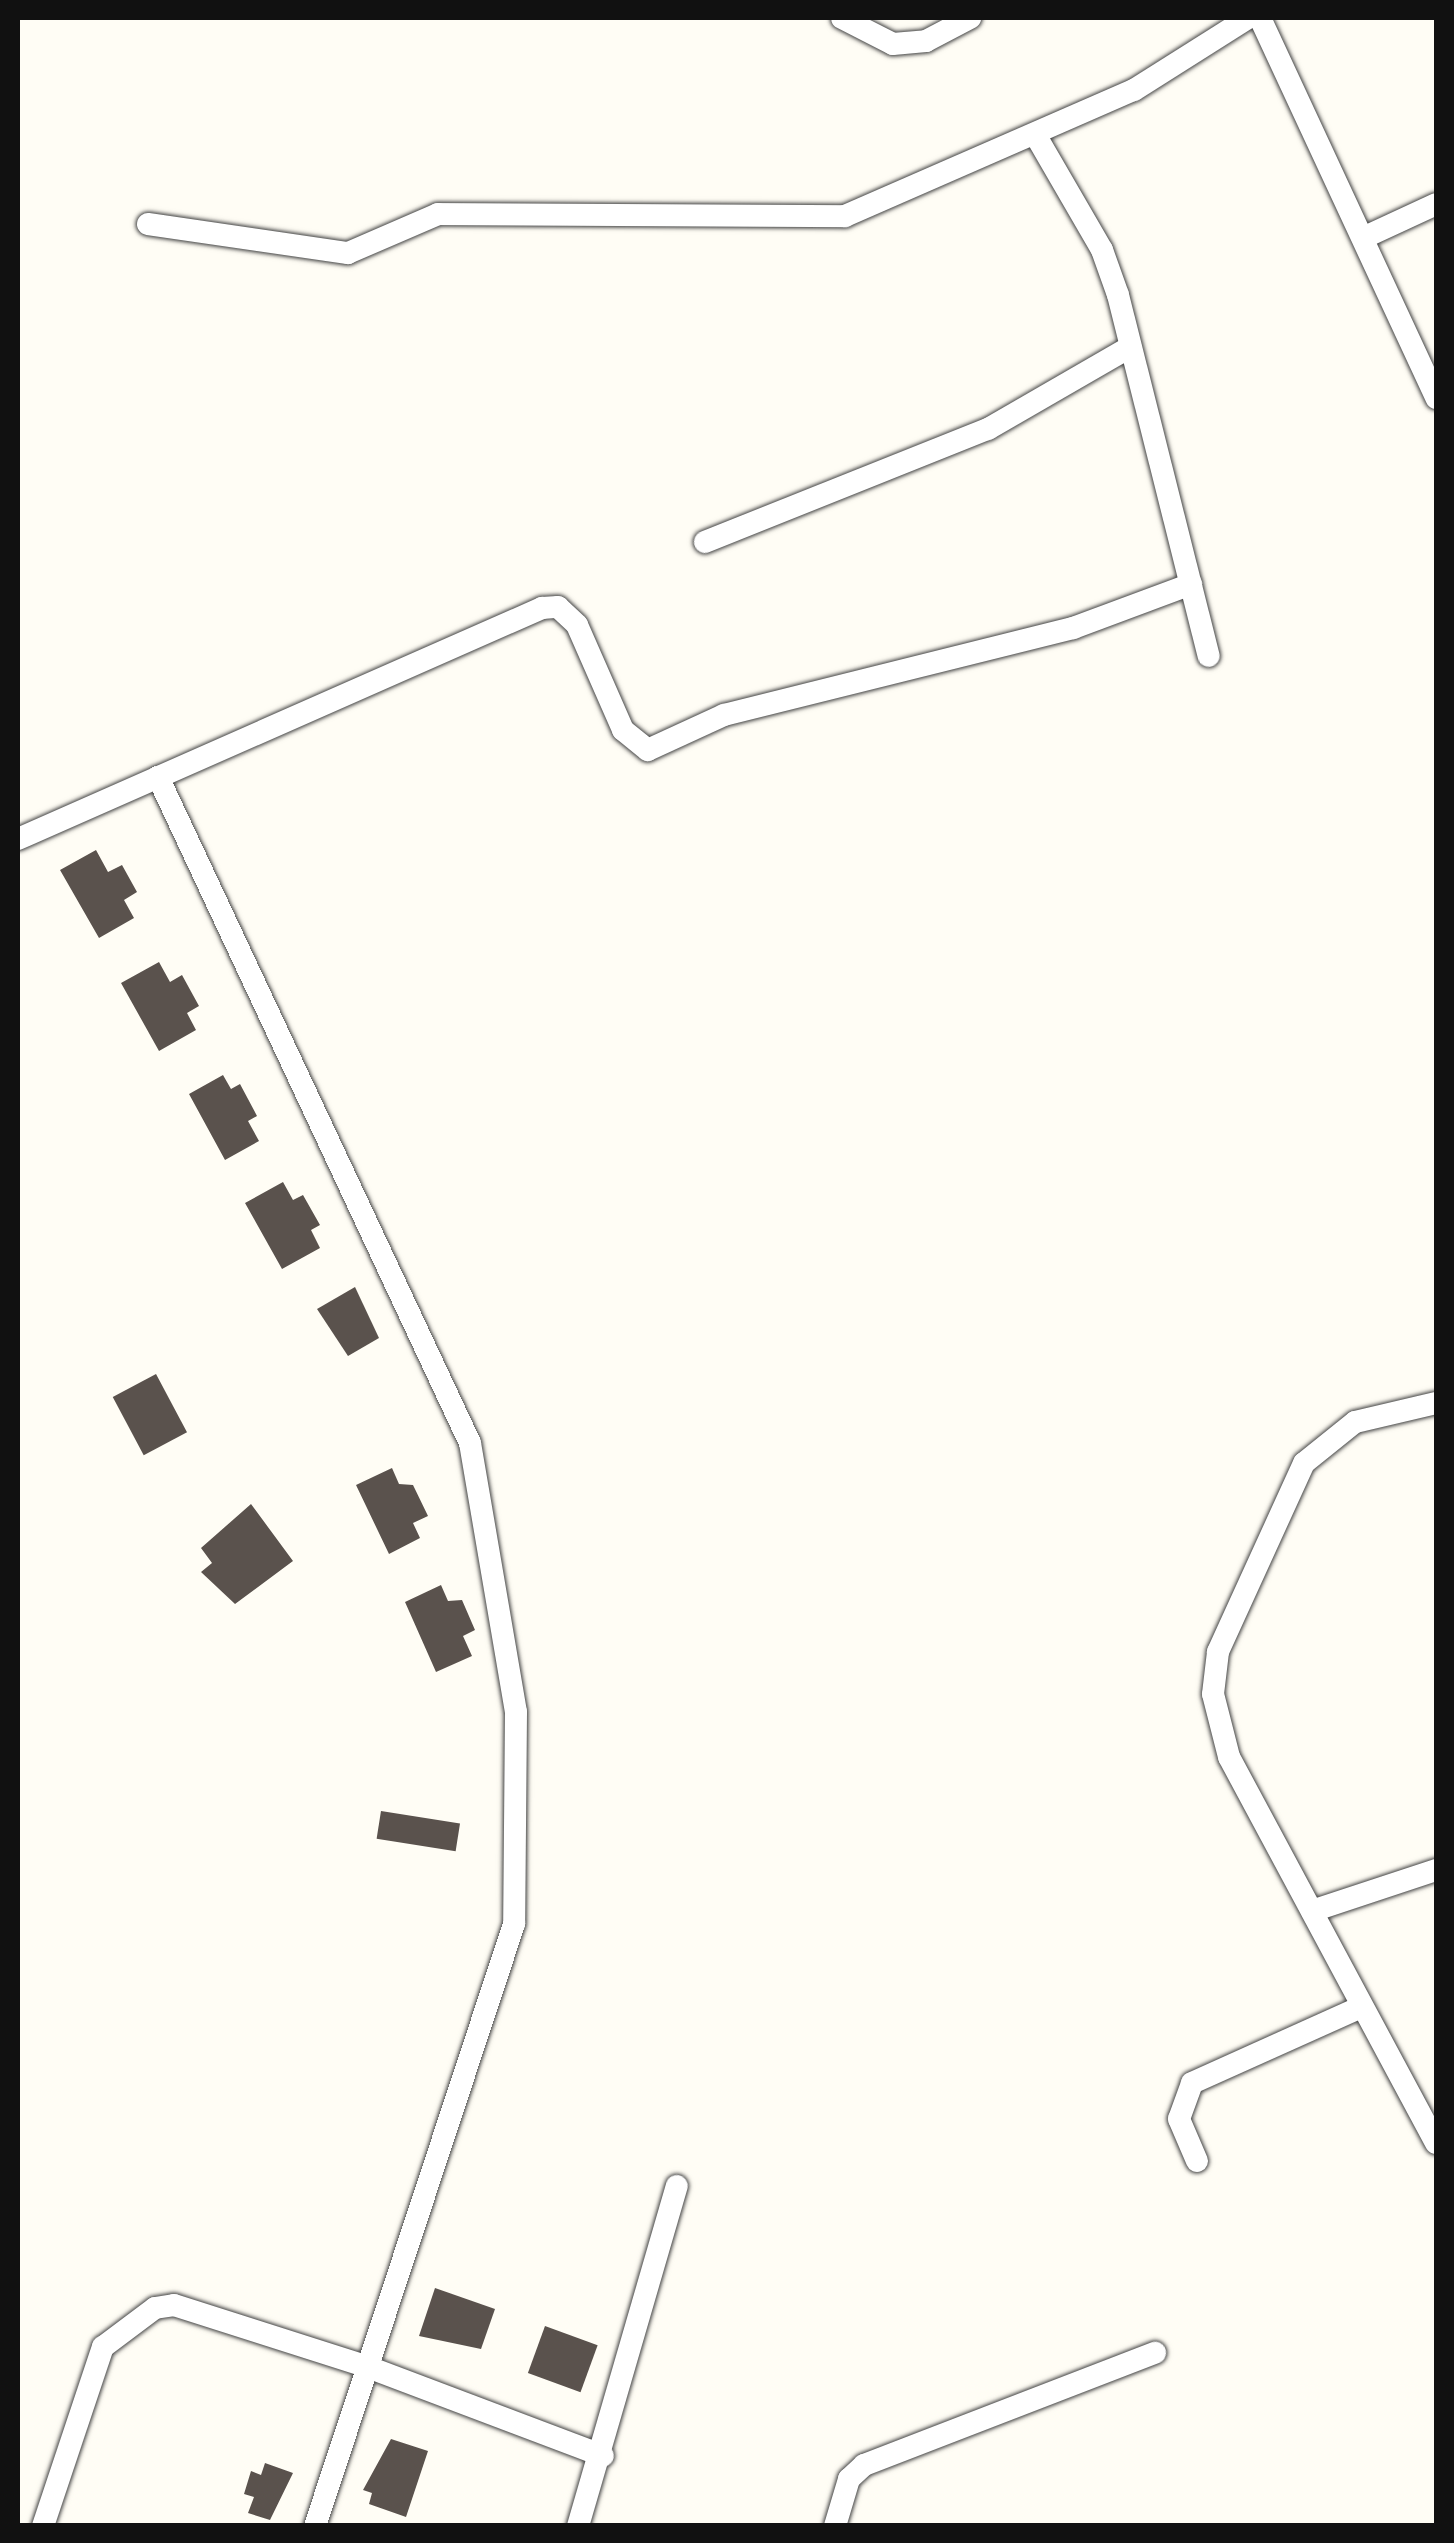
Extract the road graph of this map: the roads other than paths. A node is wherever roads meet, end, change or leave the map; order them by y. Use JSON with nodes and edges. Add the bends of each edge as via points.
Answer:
{"nodes":[{"id":1,"x":842,"y":18,"type":"edge"},
{"id":2,"x":970,"y":18,"type":"edge"},
{"id":3,"x":1263,"y":20,"type":"edge"},
{"id":4,"x":1036,"y":136,"type":"junction"},
{"id":5,"x":1436,"y":204,"type":"edge"},
{"id":6,"x":148,"y":224,"type":"dead end"},
{"id":7,"x":1365,"y":238,"type":"junction"},
{"id":8,"x":1130,"y":347,"type":"junction"},
{"id":9,"x":1436,"y":398,"type":"edge"},
{"id":10,"x":705,"y":542,"type":"dead end"},
{"id":11,"x":1192,"y":584,"type":"junction"},
{"id":12,"x":1210,"y":656,"type":"dead end"},
{"id":13,"x":158,"y":777,"type":"junction"},
{"id":14,"x":18,"y":839,"type":"edge"},
{"id":15,"x":1436,"y":1403,"type":"edge"},
{"id":16,"x":1436,"y":1870,"type":"edge"},
{"id":17,"x":1312,"y":1911,"type":"junction"},
{"id":18,"x":1361,"y":2006,"type":"junction"},
{"id":19,"x":1436,"y":2142,"type":"edge"},
{"id":20,"x":1197,"y":2161,"type":"dead end"},
{"id":21,"x":676,"y":2186,"type":"dead end"},
{"id":22,"x":1155,"y":2353,"type":"dead end"},
{"id":23,"x":368,"y":2366,"type":"junction"},
{"id":24,"x":602,"y":2456,"type":"junction"},
{"id":25,"x":43,"y":2526,"type":"edge"},
{"id":26,"x":315,"y":2526,"type":"edge"},
{"id":27,"x":578,"y":2526,"type":"edge"},
{"id":28,"x":836,"y":2526,"type":"edge"}],
"edges":[{"from":1,"to":2,"type":"street","via":[[893,44],[926,42]]},
{"from":3,"to":4,"type":"street"},
{"from":3,"to":7,"type":"street"},
{"from":4,"to":6,"type":"street","via":[[845,216],[438,214],[348,253]]},
{"from":4,"to":8,"type":"street","via":[[1102,250]]},
{"from":5,"to":7,"type":"street"},
{"from":7,"to":9,"type":"street"},
{"from":8,"to":10,"type":"street","via":[[988,429]]},
{"from":8,"to":11,"type":"street"},
{"from":11,"to":12,"type":"street"},
{"from":11,"to":13,"type":"street","via":[[1073,628],[724,715],[648,750],[623,730],[568,612],[542,608]]},
{"from":13,"to":14,"type":"street"},
{"from":13,"to":23,"type":"street","via":[[470,1443],[516,1712],[514,1924]]},
{"from":15,"to":17,"type":"street","via":[[1354,1422],[1304,1463],[1218,1652],[1213,1694],[1224,1742]]},
{"from":16,"to":17,"type":"street"},
{"from":17,"to":18,"type":"street"},
{"from":18,"to":19,"type":"street"},
{"from":18,"to":20,"type":"street","via":[[1192,2083],[1178,2119]]},
{"from":21,"to":24,"type":"street"},
{"from":22,"to":28,"type":"street","via":[[864,2465],[849,2479]]},
{"from":23,"to":24,"type":"street"},
{"from":23,"to":25,"type":"street","via":[[174,2305],[138,2314],[104,2347]]},
{"from":23,"to":26,"type":"street"},
{"from":24,"to":27,"type":"street"}]}
